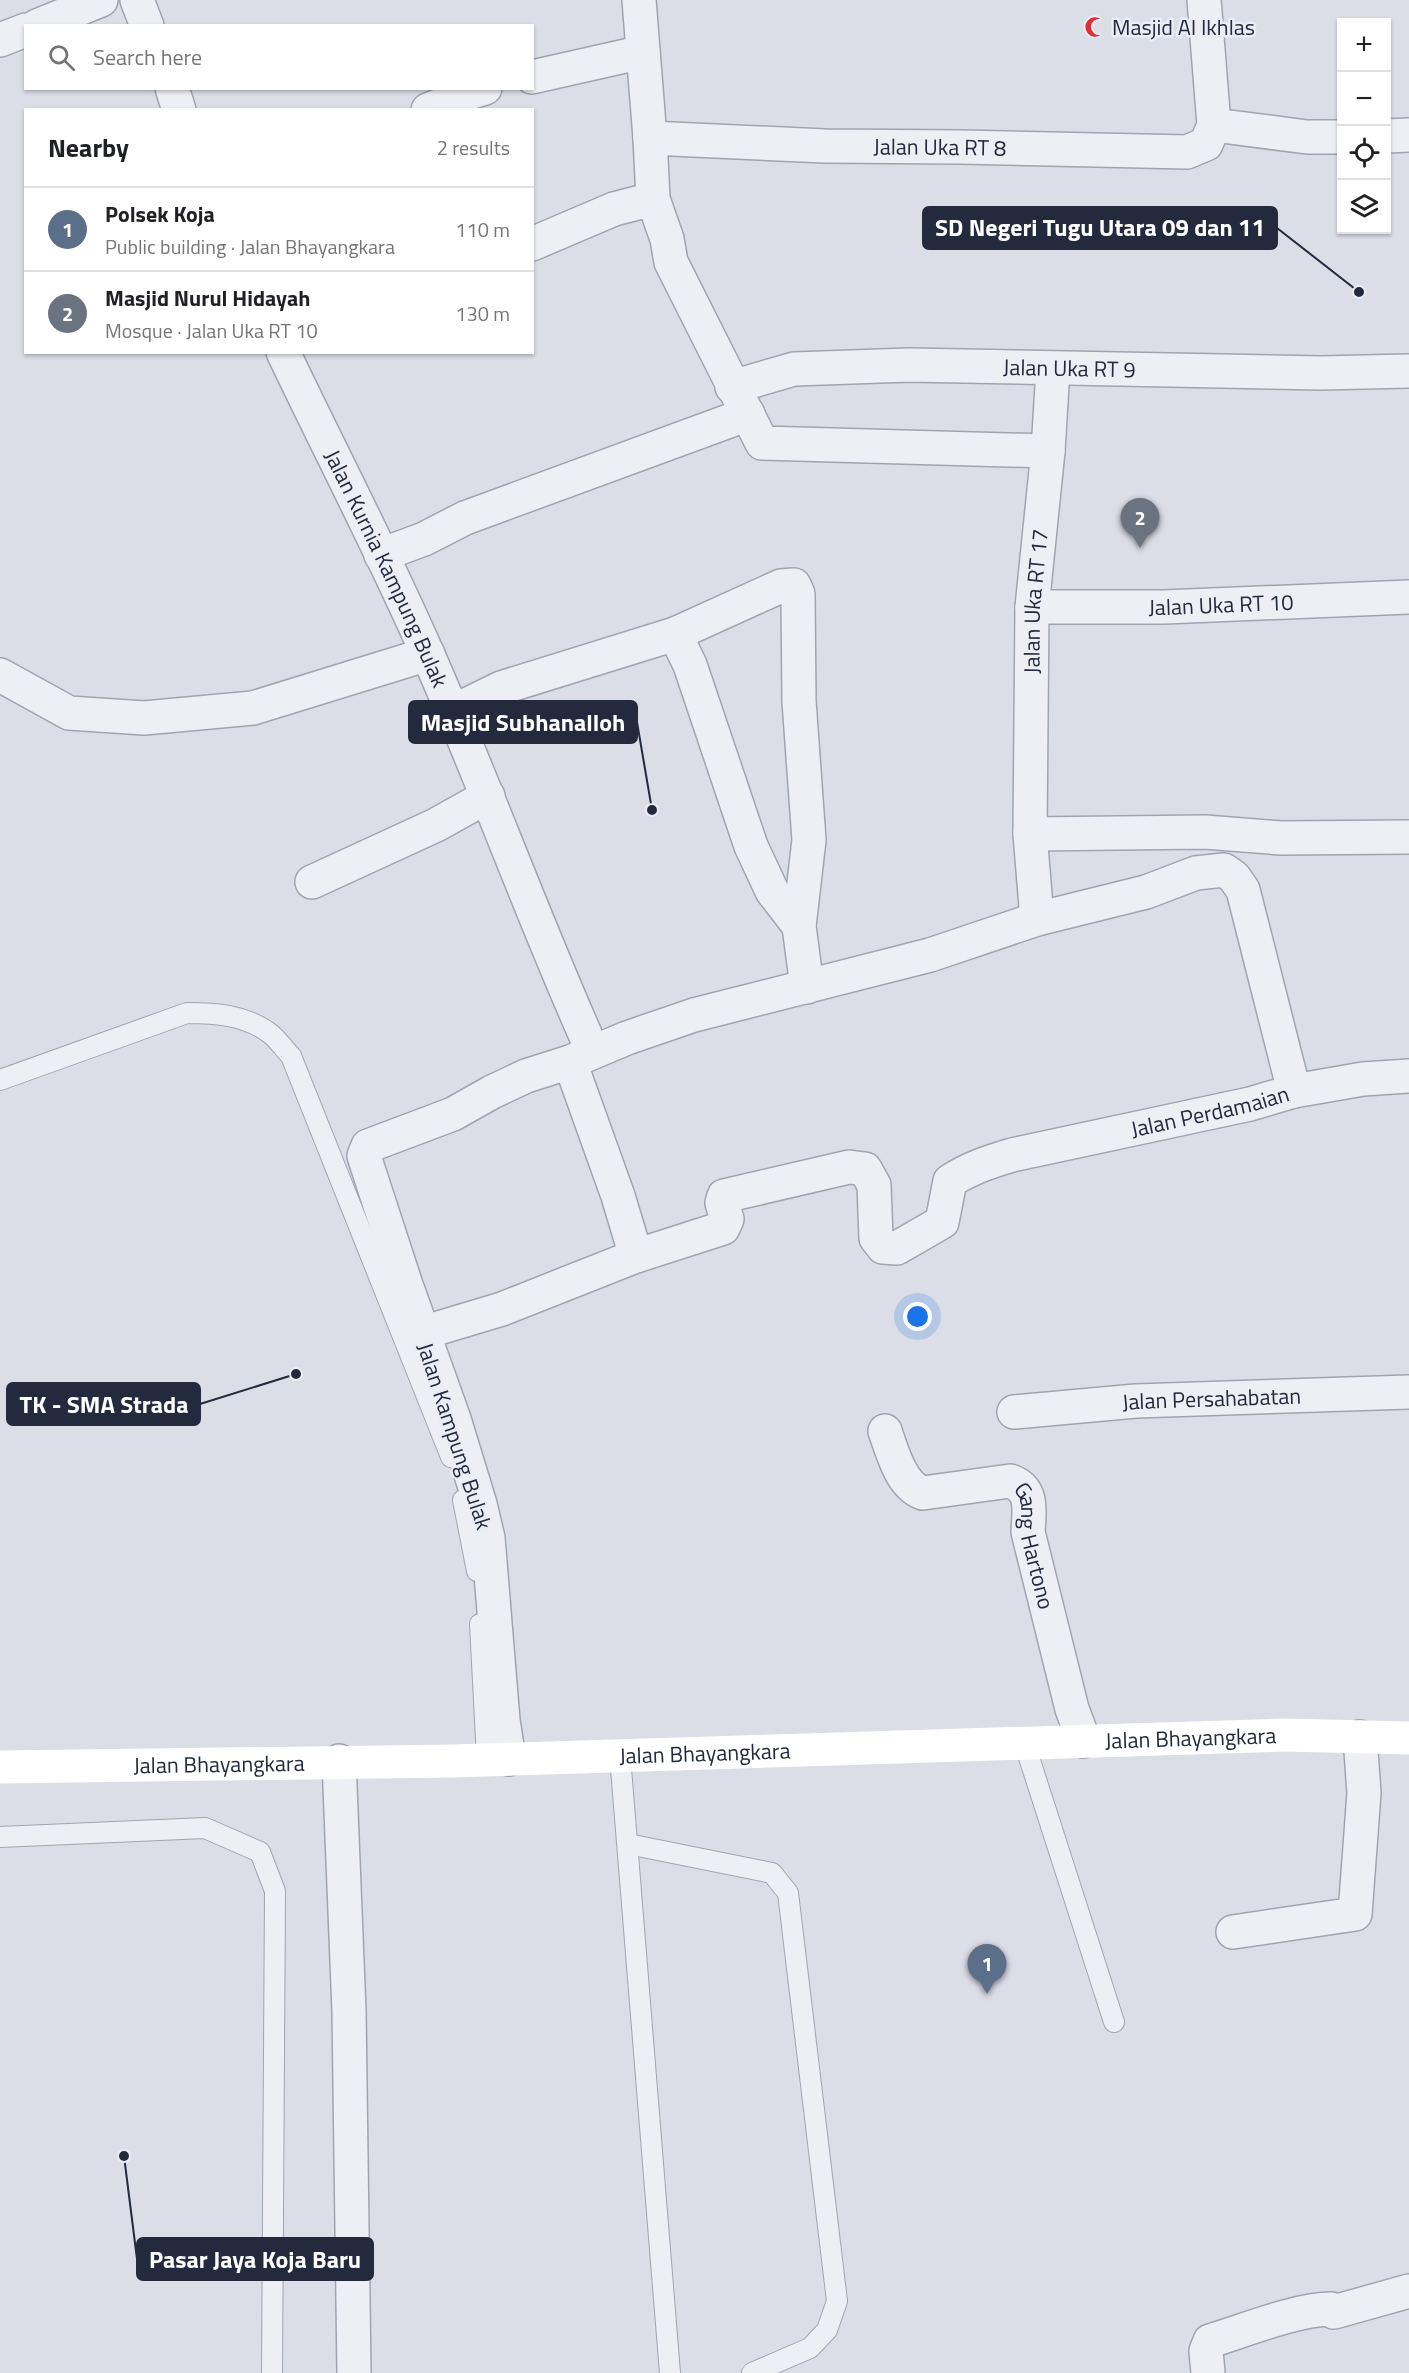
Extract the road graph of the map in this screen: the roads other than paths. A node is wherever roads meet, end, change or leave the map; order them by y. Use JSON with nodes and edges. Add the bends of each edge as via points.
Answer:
{"nodes":[{"id":1,"x":101,"y":0,"type":"edge"},
{"id":2,"x":137,"y":0,"type":"edge"},
{"id":3,"x":639,"y":0,"type":"edge"},
{"id":4,"x":1204,"y":0,"type":"edge"},
{"id":5,"x":42,"y":24,"type":"edge"},
{"id":6,"x":146,"y":24,"type":"edge"},
{"id":7,"x":24,"y":31,"type":"edge"},
{"id":8,"x":0,"y":40,"type":"edge"},
{"id":9,"x":643,"y":52,"type":"junction"},
{"id":10,"x":534,"y":77,"type":"edge"},
{"id":11,"x":172,"y":90,"type":"edge"},
{"id":12,"x":480,"y":90,"type":"edge"},
{"id":13,"x":178,"y":108,"type":"edge"},
{"id":14,"x":433,"y":108,"type":"edge"},
{"id":15,"x":1214,"y":125,"type":"junction"},
{"id":16,"x":1409,"y":135,"type":"edge"},
{"id":17,"x":1391,"y":136,"type":"edge"},
{"id":18,"x":1337,"y":137,"type":"edge"},
{"id":19,"x":650,"y":138,"type":"junction"},
{"id":20,"x":653,"y":199,"type":"junction"},
{"id":21,"x":534,"y":243,"type":"edge"},
{"id":22,"x":284,"y":354,"type":"edge"},
{"id":23,"x":1053,"y":369,"type":"junction"},
{"id":24,"x":1409,"y":371,"type":"edge"},
{"id":25,"x":740,"y":400,"type":"junction"},
{"id":26,"x":1048,"y":451,"type":"junction"},
{"id":27,"x":381,"y":555,"type":"junction"},
{"id":28,"x":1409,"y":597,"type":"edge"},
{"id":29,"x":1032,"y":607,"type":"junction"},
{"id":30,"x":675,"y":634,"type":"junction"},
{"id":31,"x":428,"y":654,"type":"junction"},
{"id":32,"x":0,"y":675,"type":"edge"},
{"id":33,"x":452,"y":712,"type":"junction"},
{"id":34,"x":488,"y":796,"type":"junction"},
{"id":35,"x":1030,"y":834,"type":"junction"},
{"id":36,"x":1409,"y":837,"type":"edge"},
{"id":37,"x":312,"y":882,"type":"dead end"},
{"id":38,"x":1036,"y":919,"type":"junction"},
{"id":39,"x":799,"y":926,"type":"junction"},
{"id":40,"x":807,"y":987,"type":"junction"},
{"id":41,"x":581,"y":1057,"type":"junction"},
{"id":42,"x":1409,"y":1076,"type":"edge"},
{"id":43,"x":0,"y":1080,"type":"edge"},
{"id":44,"x":1294,"y":1091,"type":"junction"},
{"id":45,"x":636,"y":1256,"type":"junction"},
{"id":46,"x":422,"y":1333,"type":"junction"},
{"id":47,"x":1409,"y":1392,"type":"edge"},
{"id":48,"x":1014,"y":1413,"type":"dead end"},
{"id":49,"x":885,"y":1431,"type":"dead end"},
{"id":50,"x":1360,"y":1737,"type":"junction"},
{"id":51,"x":1409,"y":1737,"type":"edge"},
{"id":52,"x":1084,"y":1741,"type":"junction"},
{"id":53,"x":1025,"y":1745,"type":"junction"},
{"id":54,"x":620,"y":1756,"type":"junction"},
{"id":55,"x":498,"y":1759,"type":"junction"},
{"id":56,"x":339,"y":1761,"type":"junction"},
{"id":57,"x":0,"y":1767,"type":"edge"},
{"id":58,"x":0,"y":1837,"type":"edge"},
{"id":59,"x":628,"y":1844,"type":"junction"},
{"id":60,"x":1233,"y":1932,"type":"dead end"},
{"id":61,"x":1114,"y":2022,"type":"dead end"},
{"id":62,"x":1409,"y":2291,"type":"edge"},
{"id":63,"x":272,"y":2373,"type":"edge"},
{"id":64,"x":354,"y":2373,"type":"edge"},
{"id":65,"x":670,"y":2373,"type":"edge"},
{"id":66,"x":752,"y":2373,"type":"edge"},
{"id":67,"x":1208,"y":2373,"type":"edge"}],
"edges":[{"from":1,"to":5,"type":"street"},
{"from":2,"to":6,"type":"street"},
{"from":3,"to":9,"type":"street"},
{"from":4,"to":15,"type":"street"},
{"from":7,"to":8,"type":"street"},
{"from":9,"to":10,"type":"street"},
{"from":9,"to":19,"type":"street"},
{"from":11,"to":13,"type":"street"},
{"from":12,"to":14,"type":"street"},
{"from":15,"to":18,"type":"street"},
{"from":15,"to":19,"type":"street","name":"Jalan Uka RT 8","via":[[1206,144],[1187,152],[825,146]]},
{"from":16,"to":17,"type":"street"},
{"from":19,"to":20,"type":"street"},
{"from":20,"to":21,"type":"street","via":[[614,209]]},
{"from":20,"to":25,"type":"street","via":[[671,262]]},
{"from":22,"to":27,"type":"street","name":"Jalan Kurnia Kampung Bulak"},
{"from":23,"to":24,"type":"street","name":"Jalan Uka RT 9","via":[[1321,374]]},
{"from":23,"to":25,"type":"street","name":"Jalan Uka RT 9","via":[[909,365],[794,369]]},
{"from":23,"to":26,"type":"street","name":"Jalan Uka RT 17"},
{"from":25,"to":26,"type":"street","via":[[762,443]]},
{"from":25,"to":27,"type":"street","name":"Jalan Uka RT 9"},
{"from":26,"to":29,"type":"street","name":"Jalan Uka RT 17"},
{"from":27,"to":31,"type":"street","name":"Jalan Kurnia Kampung Bulak"},
{"from":28,"to":29,"type":"street","name":"Jalan Uka RT 10","via":[[1164,607]]},
{"from":29,"to":35,"type":"street","name":"Jalan Uka RT 17"},
{"from":30,"to":33,"type":"street","via":[[512,684]]},
{"from":30,"to":39,"type":"street","via":[[694,675],[751,846],[772,891]]},
{"from":30,"to":39,"type":"street","via":[[780,586],[794,585],[798,594],[809,840]]},
{"from":31,"to":32,"type":"street","via":[[253,708],[144,718],[69,713]]},
{"from":31,"to":33,"type":"street","name":"Jalan Kurnia Kampung Bulak"},
{"from":33,"to":34,"type":"street","name":"Jalan Kurnia Kampung Bulak"},
{"from":34,"to":37,"type":"street","via":[[436,825]]},
{"from":34,"to":41,"type":"street","name":"Jalan Kurnia Kampung Bulak","via":[[557,972]]},
{"from":35,"to":36,"type":"street","via":[[1205,832],[1281,838]]},
{"from":35,"to":38,"type":"street","name":"Jalan Uka RT 17"},
{"from":38,"to":40,"type":"street","via":[[930,955]]},
{"from":38,"to":44,"type":"street","via":[[1146,892],[1196,873],[1224,870],[1243,890]]},
{"from":39,"to":40,"type":"street"},
{"from":40,"to":41,"type":"street","via":[[694,1015]]},
{"from":41,"to":45,"type":"street","name":"Jalan Kurnia Kampung Bulak"},
{"from":41,"to":46,"type":"street","name":"Jalan Kampung Bulak","via":[[526,1076],[453,1114],[368,1146],[364,1156]]},
{"from":42,"to":44,"type":"street","name":"Jalan Perdamaian"},
{"from":43,"to":55,"type":"lane","via":[[188,1013],[244,1019],[270,1033],[291,1056],[459,1480],[478,1577]]},
{"from":44,"to":45,"type":"street","name":"Jalan Perdamaian","via":[[1012,1155],[966,1170],[950,1180],[942,1222],[897,1248],[883,1247],[876,1238],[874,1185],[865,1169],[849,1167],[724,1196],[727,1219],[723,1228]]},
{"from":45,"to":46,"type":"street","via":[[502,1309]]},
{"from":46,"to":55,"type":"street","name":"Jalan Kampung Bulak","via":[[454,1419],[488,1538],[503,1720]]},
{"from":47,"to":48,"type":"street","name":"Jalan Persahabatan","via":[[1136,1401]]},
{"from":49,"to":52,"type":"street","name":"Gang Hartono","via":[[902,1472],[916,1491],[1010,1481],[1026,1491],[1028,1532],[1072,1709]]},
{"from":50,"to":51,"type":"street","name":"Jalan Bhayangkara"},
{"from":50,"to":52,"type":"street","name":"Jalan Bhayangkara","via":[[1285,1735]]},
{"from":50,"to":60,"type":"street","via":[[1364,1794],[1355,1914]]},
{"from":52,"to":53,"type":"street","name":"Jalan Bhayangkara"},
{"from":53,"to":54,"type":"street","name":"Jalan Bhayangkara"},
{"from":53,"to":61,"type":"lane"},
{"from":54,"to":55,"type":"street","name":"Jalan Bhayangkara"},
{"from":54,"to":59,"type":"lane"},
{"from":55,"to":56,"type":"street","name":"Jalan Bhayangkara"},
{"from":56,"to":57,"type":"street","name":"Jalan Bhayangkara"},
{"from":56,"to":64,"type":"street","via":[[349,2010]]},
{"from":58,"to":63,"type":"lane","via":[[205,1828],[260,1852],[275,1891]]},
{"from":59,"to":65,"type":"lane"},
{"from":59,"to":66,"type":"lane","via":[[772,1873],[788,1893],[837,2301],[827,2331],[810,2348]]},
{"from":62,"to":67,"type":"street","via":[[1334,2312],[1324,2309],[1303,2313],[1210,2341],[1206,2351]]}]}
